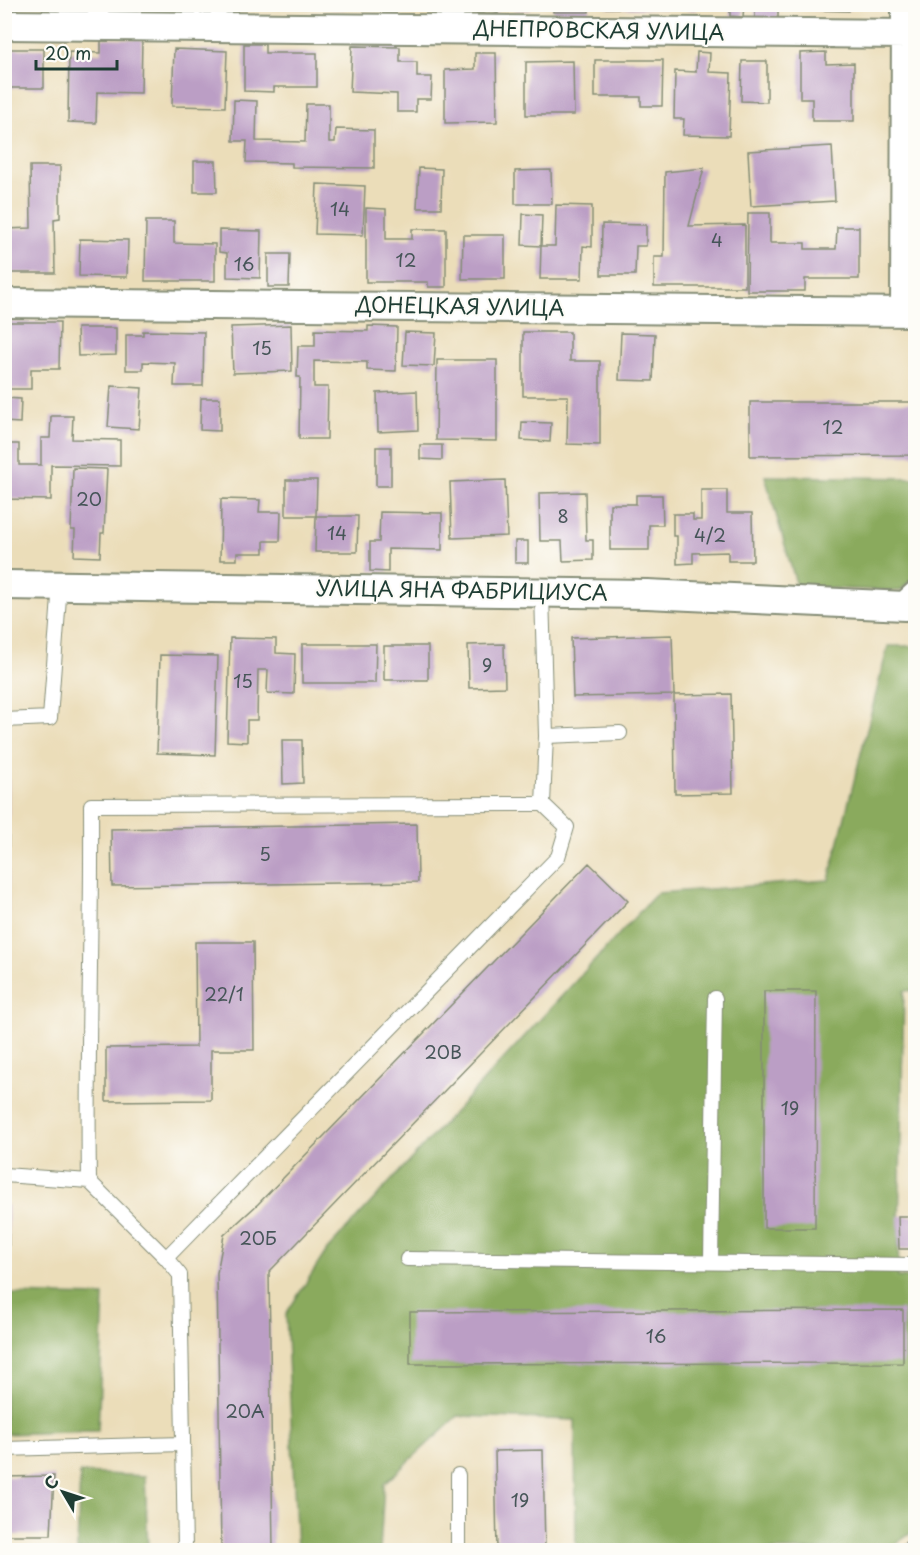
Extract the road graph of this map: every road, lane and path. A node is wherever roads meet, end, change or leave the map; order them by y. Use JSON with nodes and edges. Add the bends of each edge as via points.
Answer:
{"nodes":[{"id":1,"x":906,"y":4,"type":"edge"},
{"id":2,"x":4,"y":25,"type":"edge"},
{"id":3,"x":906,"y":34,"type":"junction"},
{"id":4,"x":4,"y":303,"type":"edge"},
{"id":5,"x":910,"y":312,"type":"edge"},
{"id":6,"x":60,"y":584,"type":"junction"},
{"id":7,"x":4,"y":585,"type":"edge"},
{"id":8,"x":542,"y":593,"type":"junction"},
{"id":9,"x":915,"y":596,"type":"edge"},
{"id":10,"x":4,"y":720,"type":"edge"},
{"id":11,"x":620,"y":733,"type":"dead end"},
{"id":12,"x":546,"y":736,"type":"junction"},
{"id":13,"x":543,"y":804,"type":"junction"},
{"id":14,"x":715,"y":998,"type":"dead end"},
{"id":15,"x":4,"y":1175,"type":"edge"},
{"id":16,"x":89,"y":1181,"type":"junction"},
{"id":17,"x":166,"y":1258,"type":"junction"},
{"id":18,"x":407,"y":1259,"type":"dead end"},
{"id":19,"x":711,"y":1262,"type":"junction"},
{"id":20,"x":915,"y":1265,"type":"edge"},
{"id":21,"x":183,"y":1444,"type":"junction"},
{"id":22,"x":4,"y":1449,"type":"edge"},
{"id":23,"x":458,"y":1475,"type":"dead end"},
{"id":24,"x":915,"y":1544,"type":"edge"},
{"id":25,"x":185,"y":1551,"type":"edge"},
{"id":26,"x":458,"y":1551,"type":"edge"},
{"id":27,"x":907,"y":1551,"type":"edge"}],
"edges":[{"from":1,"to":3,"type":"street"},
{"from":2,"to":3,"type":"street","name":"ДНЕПРОВСКАЯ УЛИЦА"},
{"from":3,"to":5,"type":"street"},
{"from":4,"to":5,"type":"street","name":"ДОНЕЦКАЯ УЛИЦА"},
{"from":6,"to":7,"type":"street","name":"УЛИЦА ЯНА ФАБРИЦИУСА"},
{"from":6,"to":8,"type":"street","name":"УЛИЦА ЯНА ФАБРИЦИУСА"},
{"from":6,"to":10,"type":"lane","via":[[50,718]]},
{"from":8,"to":9,"type":"street","name":"УЛИЦА ЯНА ФАБРИЦИУСА","via":[[905,606]]},
{"from":8,"to":12,"type":"lane"},
{"from":11,"to":12,"type":"lane"},
{"from":12,"to":13,"type":"lane"},
{"from":13,"to":16,"type":"lane","via":[[90,805]]},
{"from":13,"to":17,"type":"lane","via":[[567,827],[558,857]]},
{"from":14,"to":19,"type":"lane"},
{"from":15,"to":16,"type":"lane"},
{"from":16,"to":17,"type":"lane"},
{"from":17,"to":21,"type":"lane","via":[[180,1275]]},
{"from":18,"to":19,"type":"lane"},
{"from":19,"to":20,"type":"lane"},
{"from":21,"to":22,"type":"lane"},
{"from":21,"to":25,"type":"lane"},
{"from":23,"to":26,"type":"lane"},
{"from":24,"to":27,"type":"lane"}]}
